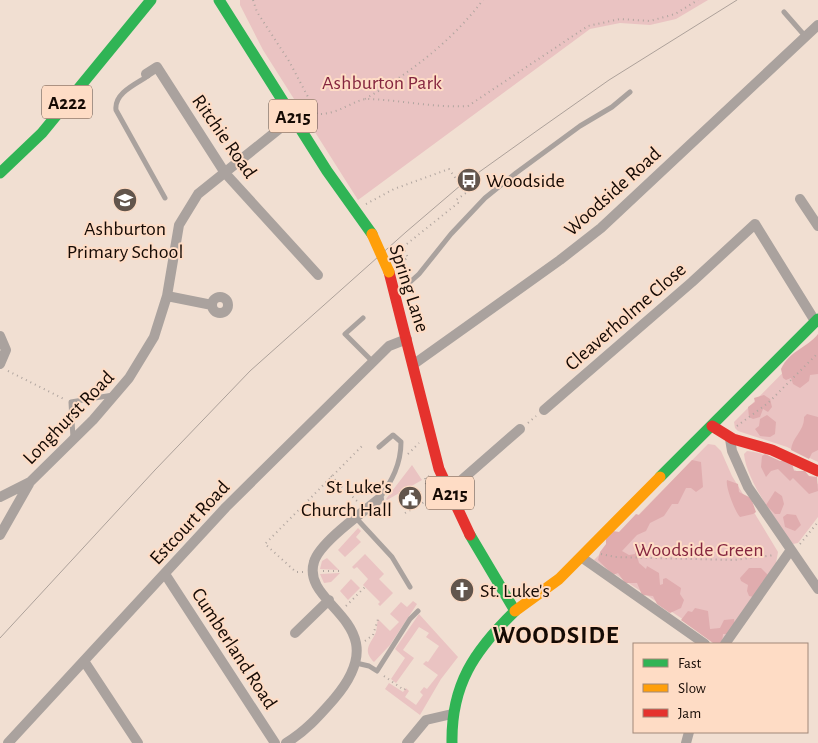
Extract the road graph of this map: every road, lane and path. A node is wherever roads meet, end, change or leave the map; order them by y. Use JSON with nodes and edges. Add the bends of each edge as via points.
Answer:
{"nodes":[{"id":1,"x":151,"y":0,"type":"edge"},
{"id":2,"x":220,"y":0,"type":"edge"},
{"id":3,"x":253,"y":0,"type":"edge"},
{"id":4,"x":483,"y":0,"type":"edge"},
{"id":5,"x":698,"y":0,"type":"edge"},
{"id":6,"x":784,"y":12,"type":"dead end"},
{"id":7,"x":818,"y":25,"type":"edge"},
{"id":8,"x":805,"y":36,"type":"junction"},
{"id":9,"x":146,"y":74,"type":"joint"},
{"id":10,"x":630,"y":92,"type":"dead end"},
{"id":11,"x":365,"y":99,"type":"junction"},
{"id":12,"x":294,"y":117,"type":"junction"},
{"id":13,"x":0,"y":173,"type":"edge"},
{"id":14,"x":225,"y":173,"type":"junction"},
{"id":15,"x":165,"y":198,"type":"dead end"},
{"id":16,"x":800,"y":199,"type":"dead end"},
{"id":17,"x":354,"y":209,"type":"junction"},
{"id":18,"x":818,"y":226,"type":"edge"},
{"id":19,"x":388,"y":270,"type":"junction"},
{"id":20,"x":318,"y":275,"type":"dead end"},
{"id":21,"x":395,"y":294,"type":"junction"},
{"id":22,"x":167,"y":296,"type":"junction"},
{"id":23,"x":212,"y":305,"type":"dead end"},
{"id":24,"x":362,"y":318,"type":"dead end"},
{"id":25,"x":817,"y":320,"type":"edge"},
{"id":26,"x":0,"y":336,"type":"edge"},
{"id":27,"x":407,"y":339,"type":"junction"},
{"id":28,"x":818,"y":353,"type":"edge"},
{"id":29,"x":373,"y":362,"type":"junction"},
{"id":30,"x":0,"y":364,"type":"edge"},
{"id":31,"x":414,"y":364,"type":"junction"},
{"id":32,"x":116,"y":394,"type":"junction"},
{"id":33,"x":70,"y":402,"type":"junction"},
{"id":34,"x":544,"y":410,"type":"joint"},
{"id":35,"x":712,"y":426,"type":"junction"},
{"id":36,"x":735,"y":428,"type":"dead end"},
{"id":37,"x":520,"y":430,"type":"joint"},
{"id":38,"x":730,"y":439,"type":"junction"},
{"id":39,"x":73,"y":440,"type":"junction"},
{"id":40,"x":363,"y":444,"type":"dead end"},
{"id":41,"x":379,"y":447,"type":"dead end"},
{"id":42,"x":818,"y":471,"type":"edge"},
{"id":43,"x":331,"y":476,"type":"junction"},
{"id":44,"x":30,"y":482,"type":"junction"},
{"id":45,"x":428,"y":483,"type":"dead end"},
{"id":46,"x":449,"y":491,"type":"junction"},
{"id":47,"x":0,"y":497,"type":"edge"},
{"id":48,"x":379,"y":499,"type":"joint"},
{"id":49,"x":366,"y":510,"type":"junction"},
{"id":50,"x":405,"y":513,"type":"dead end"},
{"id":51,"x":356,"y":518,"type":"junction"},
{"id":52,"x":818,"y":522,"type":"edge"},
{"id":53,"x":0,"y":536,"type":"edge"},
{"id":54,"x":787,"y":554,"type":"junction"},
{"id":55,"x":584,"y":560,"type":"junction"},
{"id":56,"x":342,"y":569,"type":"dead end"},
{"id":57,"x":313,"y":571,"type":"junction"},
{"id":58,"x":165,"y":574,"type":"junction"},
{"id":59,"x":365,"y":587,"type":"dead end"},
{"id":60,"x":410,"y":587,"type":"dead end"},
{"id":61,"x":818,"y":589,"type":"edge"},
{"id":62,"x":329,"y":600,"type":"junction"},
{"id":63,"x":418,"y":611,"type":"dead end"},
{"id":64,"x":515,"y":611,"type":"junction"},
{"id":65,"x":339,"y":613,"type":"junction"},
{"id":66,"x":379,"y":616,"type":"dead end"},
{"id":67,"x":295,"y":633,"type":"dead end"},
{"id":68,"x":704,"y":643,"type":"edge"},
{"id":69,"x":726,"y":643,"type":"edge"},
{"id":70,"x":356,"y":644,"type":"junction"},
{"id":71,"x":84,"y":660,"type":"junction"},
{"id":72,"x":356,"y":663,"type":"junction"},
{"id":73,"x":377,"y":671,"type":"junction"},
{"id":74,"x":406,"y":688,"type":"dead end"},
{"id":75,"x":452,"y":714,"type":"junction"},
{"id":76,"x":8,"y":743,"type":"edge"},
{"id":77,"x":138,"y":743,"type":"edge"},
{"id":78,"x":275,"y":743,"type":"edge"},
{"id":79,"x":286,"y":743,"type":"edge"},
{"id":80,"x":407,"y":743,"type":"edge"},
{"id":81,"x":452,"y":743,"type":"edge"}],
"edges":[{"from":1,"to":13,"type":"main road","number":"A222","via":[[42,133]]},
{"from":2,"to":12,"type":"main road","name":"Spring Lane","number":"A215"},
{"from":3,"to":11,"type":"path","via":[[317,114],[328,115]]},
{"from":4,"to":11,"type":"path","via":[[470,18],[435,51]]},
{"from":5,"to":11,"type":"path","via":[[675,14],[650,21],[620,19],[588,26],[468,106]]},
{"from":6,"to":8,"type":"lane"},
{"from":7,"to":8,"type":"street","name":"Woodside Road"},
{"from":8,"to":31,"type":"street","name":"Woodside Road","via":[[600,228],[566,256]]},
{"from":9,"to":14,"type":"street","name":"Ritchie Road","via":[[157,67]]},
{"from":9,"to":15,"type":"lane","via":[[148,76],[121,95],[116,101],[116,110]]},
{"from":10,"to":21,"type":"lane","via":[[485,198],[418,274]]},
{"from":12,"to":14,"type":"street","name":"Longhurst Road"},
{"from":12,"to":17,"type":"main road","name":"Spring Lane","number":"A215"},
{"from":14,"to":20,"type":"street","name":"Ritchie Road"},
{"from":14,"to":22,"type":"street","name":"Longhurst Road","via":[[198,194],[179,224]]},
{"from":16,"to":18,"type":"street"},
{"from":17,"to":19,"type":"main road","name":"Spring Lane","number":"A215","bridge":true,"via":[[372,234]]},
{"from":17,"to":19,"type":"path","via":[[394,189],[448,169],[466,192],[456,200],[458,203],[403,248],[408,258]]},
{"from":19,"to":21,"type":"main road","name":"Spring Lane","number":"A215"},
{"from":21,"to":27,"type":"main road","name":"Spring Lane","number":"A215"},
{"from":22,"to":23,"type":"street"},
{"from":22,"to":32,"type":"street","name":"Longhurst Road","via":[[154,337]]},
{"from":24,"to":29,"type":"lane","via":[[346,334]]},
{"from":25,"to":34,"type":"street","name":"Cleaverholme Close","via":[[755,224]]},
{"from":25,"to":35,"type":"main road"},
{"from":26,"to":30,"type":"street","via":[[6,350]]},
{"from":27,"to":29,"type":"street","name":"Estcourt Road","via":[[389,346]]},
{"from":27,"to":31,"type":"main road","name":"Spring Lane","number":"A215"},
{"from":28,"to":36,"type":"path","via":[[768,404]]},
{"from":29,"to":58,"type":"street","name":"Estcourt Road","via":[[255,478]]},
{"from":30,"to":33,"type":"path"},
{"from":31,"to":46,"type":"main road","name":"Spring Lane","number":"A215","via":[[430,437]]},
{"from":32,"to":33,"type":"lane"},
{"from":32,"to":39,"type":"street","name":"Longhurst Road"},
{"from":33,"to":39,"type":"lane"},
{"from":34,"to":37,"type":"path"},
{"from":35,"to":38,"type":"main road"},
{"from":35,"to":55,"type":"main road"},
{"from":37,"to":46,"type":"street"},
{"from":38,"to":42,"type":"main road","via":[[802,461]]},
{"from":38,"to":54,"type":"street","via":[[748,487]]},
{"from":39,"to":44,"type":"street","name":"Longhurst Road"},
{"from":40,"to":43,"type":"path"},
{"from":41,"to":48,"type":"lane","via":[[393,435],[401,442],[401,455],[392,482]]},
{"from":43,"to":49,"type":"path"},
{"from":43,"to":57,"type":"path","via":[[265,544],[296,572]]},
{"from":44,"to":47,"type":"street","name":"Longhurst Road"},
{"from":44,"to":53,"type":"street","name":"Longhurst Road"},
{"from":45,"to":50,"type":"path","via":[[435,496]]},
{"from":46,"to":64,"type":"main road","name":"Spring Lane","number":"A215","via":[[479,553]]},
{"from":48,"to":49,"type":"street"},
{"from":49,"to":51,"type":"street"},
{"from":51,"to":57,"type":"street","via":[[317,555]]},
{"from":51,"to":60,"type":"lane","via":[[392,557]]},
{"from":52,"to":54,"type":"path","via":[[803,542]]},
{"from":54,"to":55,"type":"path","via":[[734,560],[596,554]]},
{"from":54,"to":61,"type":"street"},
{"from":54,"to":69,"type":"street"},
{"from":55,"to":64,"type":"main road"},
{"from":55,"to":68,"type":"street"},
{"from":56,"to":57,"type":"path"},
{"from":57,"to":62,"type":"street","via":[[316,584]]},
{"from":58,"to":71,"type":"street","name":"Estcourt Road"},
{"from":58,"to":78,"type":"street","name":"Cumberland Road"},
{"from":59,"to":65,"type":"path"},
{"from":62,"to":65,"type":"street"},
{"from":62,"to":67,"type":"street"},
{"from":63,"to":73,"type":"lane"},
{"from":64,"to":75,"type":"main road","via":[[490,637],[463,675],[456,690]]},
{"from":65,"to":70,"type":"street"},
{"from":66,"to":70,"type":"path","via":[[373,635]]},
{"from":70,"to":72,"type":"street"},
{"from":71,"to":76,"type":"street","name":"Estcourt Road"},
{"from":71,"to":77,"type":"street"},
{"from":72,"to":73,"type":"lane"},
{"from":72,"to":79,"type":"street","via":[[348,682],[311,725]]},
{"from":73,"to":74,"type":"path","via":[[404,690]]},
{"from":75,"to":80,"type":"street","via":[[426,720]]},
{"from":75,"to":81,"type":"main road"}]}
